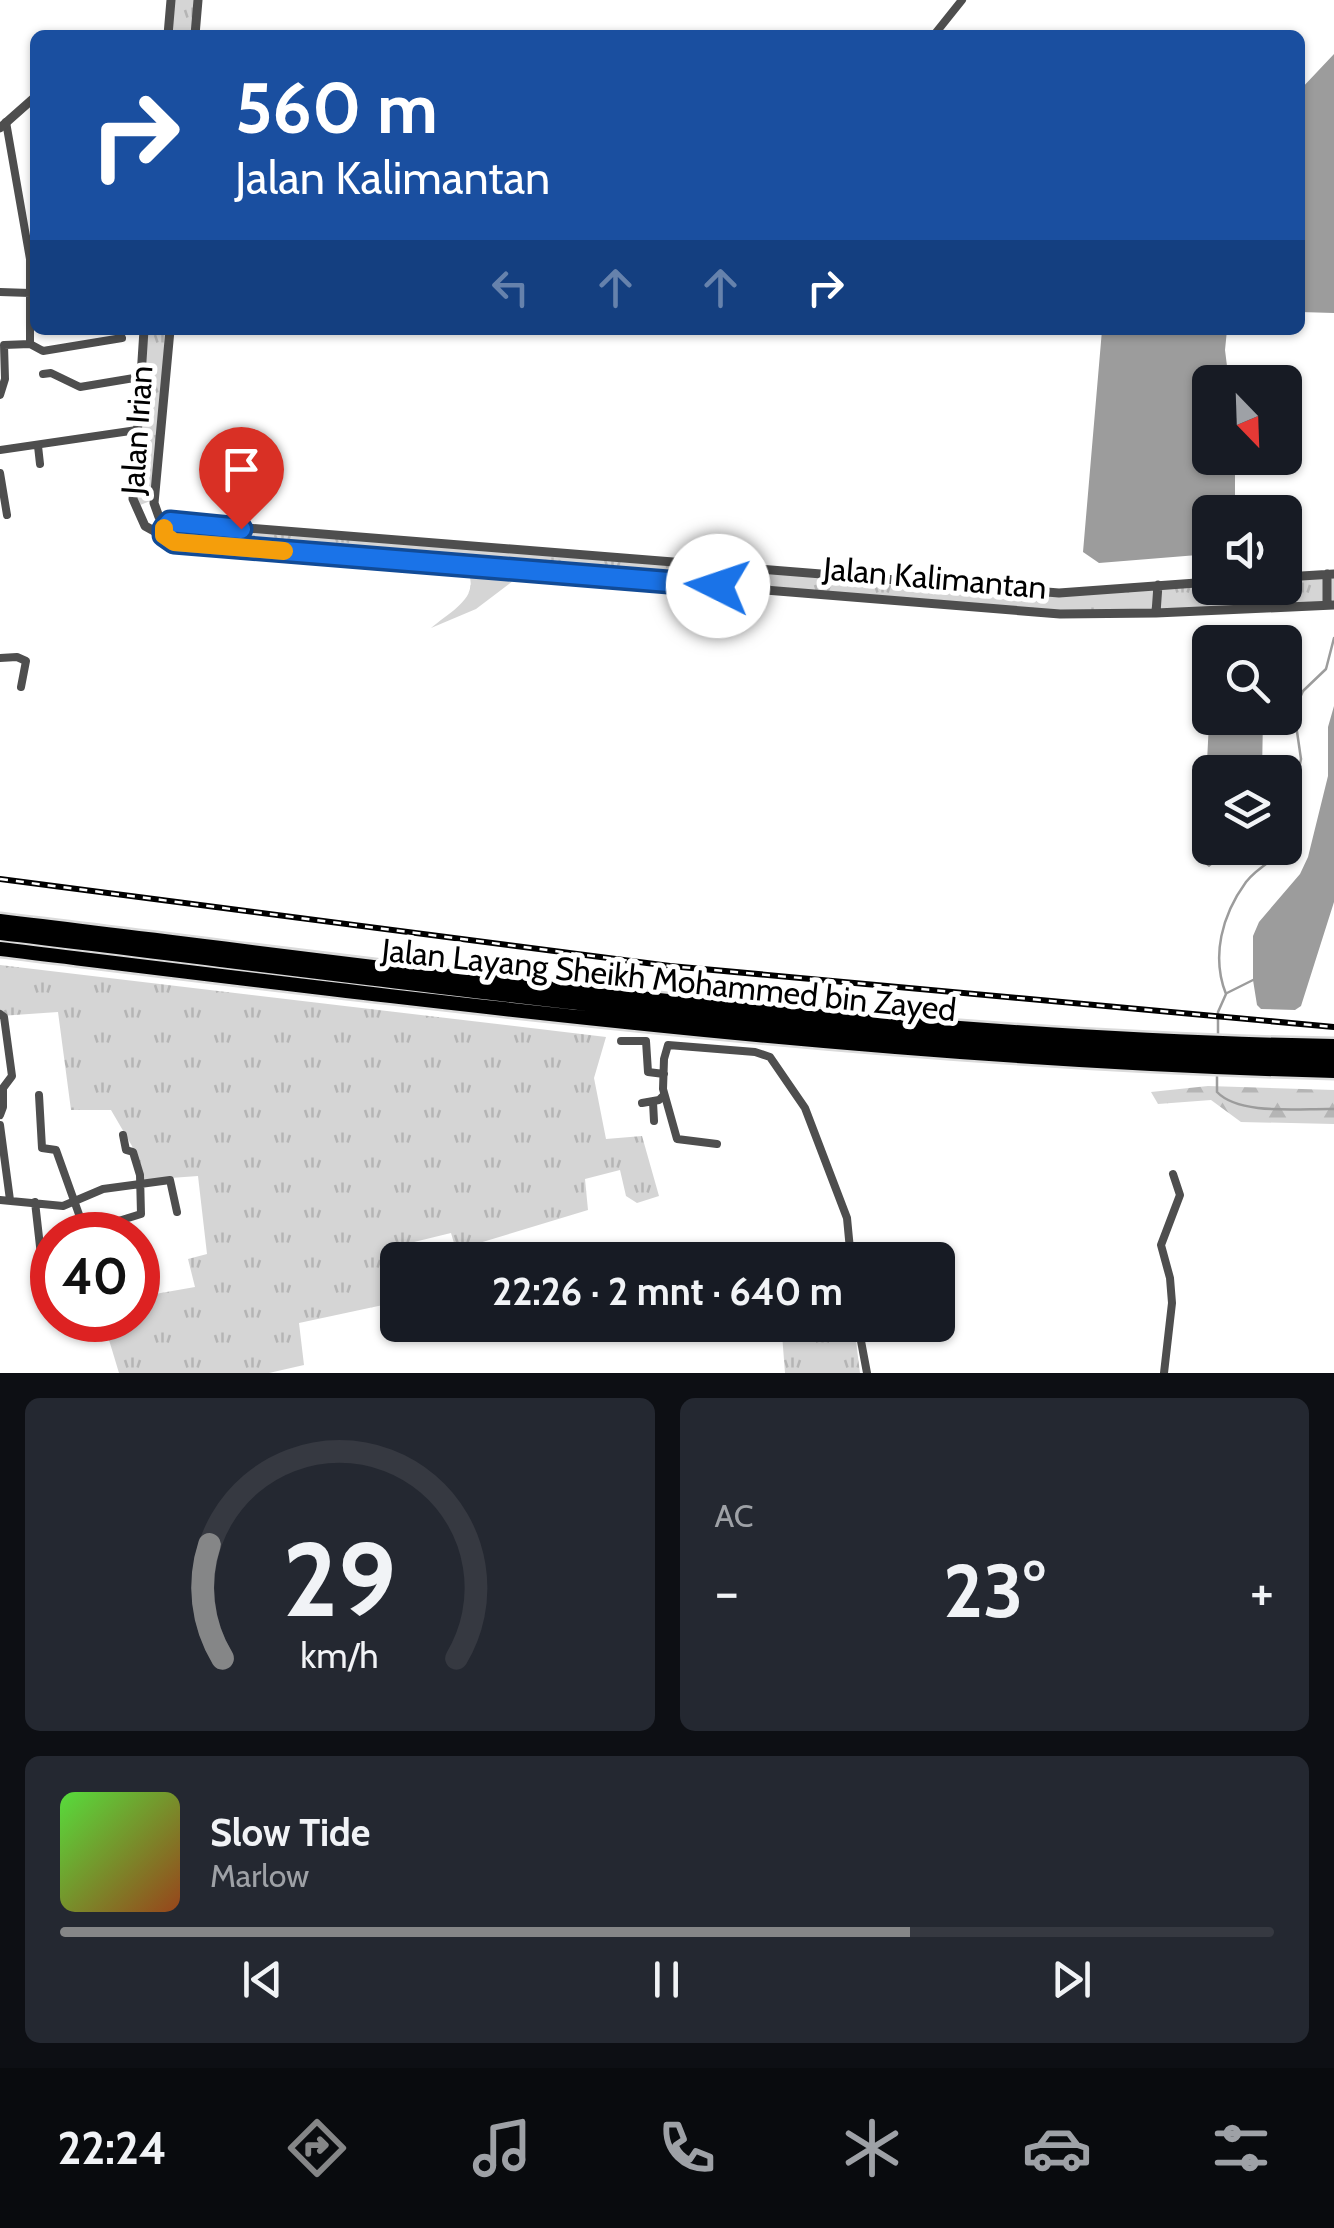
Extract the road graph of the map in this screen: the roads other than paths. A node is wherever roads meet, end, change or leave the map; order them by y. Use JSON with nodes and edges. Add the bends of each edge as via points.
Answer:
{"nodes":[{"id":1,"x":171,"y":0,"type":"edge"},
{"id":2,"x":198,"y":0,"type":"edge"},
{"id":3,"x":962,"y":0,"type":"edge"},
{"id":4,"x":168,"y":30,"type":"edge"},
{"id":5,"x":195,"y":30,"type":"edge"},
{"id":6,"x":938,"y":30,"type":"edge"},
{"id":7,"x":30,"y":101,"type":"edge"},
{"id":8,"x":3,"y":125,"type":"edge"},
{"id":9,"x":30,"y":259,"type":"edge"},
{"id":10,"x":0,"y":292,"type":"edge"},
{"id":11,"x":30,"y":299,"type":"edge"},
{"id":12,"x":30,"y":335,"type":"edge"},
{"id":13,"x":144,"y":335,"type":"edge"},
{"id":14,"x":170,"y":335,"type":"edge"},
{"id":15,"x":122,"y":338,"type":"dead end"},
{"id":16,"x":30,"y":344,"type":"junction"},
{"id":17,"x":44,"y":374,"type":"dead end"},
{"id":18,"x":140,"y":377,"type":"junction"},
{"id":19,"x":0,"y":395,"type":"edge"},
{"id":20,"x":137,"y":430,"type":"junction"},
{"id":21,"x":38,"y":446,"type":"junction"},
{"id":22,"x":0,"y":450,"type":"edge"},
{"id":23,"x":40,"y":464,"type":"dead end"},
{"id":24,"x":0,"y":473,"type":"edge"},
{"id":25,"x":154,"y":496,"type":"junction"},
{"id":26,"x":133,"y":499,"type":"junction"},
{"id":27,"x":6,"y":515,"type":"dead end"},
{"id":28,"x":174,"y":522,"type":"junction"},
{"id":29,"x":174,"y":542,"type":"junction"},
{"id":30,"x":686,"y":562,"type":"junction"},
{"id":31,"x":1330,"y":574,"type":"edge"},
{"id":32,"x":1302,"y":576,"type":"edge"},
{"id":33,"x":683,"y":583,"type":"junction"},
{"id":34,"x":1192,"y":583,"type":"edge"},
{"id":35,"x":1158,"y":585,"type":"junction"},
{"id":36,"x":1331,"y":605,"type":"edge"},
{"id":37,"x":1156,"y":613,"type":"junction"},
{"id":38,"x":0,"y":658,"type":"edge"},
{"id":39,"x":20,"y":687,"type":"dead end"},
{"id":40,"x":0,"y":922,"type":"edge"},
{"id":41,"x":0,"y":936,"type":"edge"},
{"id":42,"x":0,"y":948,"type":"edge"},
{"id":43,"x":0,"y":1014,"type":"edge"},
{"id":44,"x":622,"y":1041,"type":"dead end"},
{"id":45,"x":1334,"y":1046,"type":"edge"},
{"id":46,"x":5,"y":1057,"type":"edge"},
{"id":47,"x":1334,"y":1065,"type":"edge"},
{"id":48,"x":664,"y":1074,"type":"junction"},
{"id":49,"x":38,"y":1095,"type":"dead end"},
{"id":50,"x":664,"y":1095,"type":"junction"},
{"id":51,"x":653,"y":1102,"type":"junction"},
{"id":52,"x":642,"y":1103,"type":"dead end"},
{"id":53,"x":0,"y":1116,"type":"edge"},
{"id":54,"x":654,"y":1121,"type":"dead end"},
{"id":55,"x":0,"y":1125,"type":"edge"},
{"id":56,"x":123,"y":1135,"type":"dead end"},
{"id":57,"x":717,"y":1144,"type":"dead end"},
{"id":58,"x":1173,"y":1174,"type":"dead end"},
{"id":59,"x":138,"y":1183,"type":"junction"},
{"id":60,"x":5,"y":1200,"type":"edge"},
{"id":61,"x":35,"y":1202,"type":"junction"},
{"id":62,"x":72,"y":1202,"type":"junction"},
{"id":63,"x":36,"y":1212,"type":"edge"},
{"id":64,"x":75,"y":1212,"type":"edge"},
{"id":65,"x":141,"y":1212,"type":"edge"},
{"id":66,"x":177,"y":1212,"type":"dead end"},
{"id":67,"x":849,"y":1242,"type":"edge"},
{"id":68,"x":861,"y":1342,"type":"edge"},
{"id":69,"x":867,"y":1373,"type":"edge"},
{"id":70,"x":1164,"y":1373,"type":"edge"}],
"edges":[{"from":1,"to":4,"type":"street"},
{"from":2,"to":5,"type":"street"},
{"from":3,"to":6,"type":"street"},
{"from":7,"to":8,"type":"street"},
{"from":8,"to":9,"type":"street"},
{"from":10,"to":11,"type":"street"},
{"from":12,"to":16,"type":"street"},
{"from":13,"to":18,"type":"street","name":"Jalan Irian"},
{"from":14,"to":25,"type":"street","name":"Jalan Irian"},
{"from":15,"to":16,"type":"street","via":[[42,351]]},
{"from":16,"to":19,"type":"street","via":[[4,345]]},
{"from":17,"to":18,"type":"street","via":[[80,386]]},
{"from":18,"to":20,"type":"street","name":"Jalan Irian"},
{"from":20,"to":21,"type":"street"},
{"from":20,"to":26,"type":"street","name":"Jalan Irian"},
{"from":21,"to":22,"type":"street"},
{"from":21,"to":23,"type":"street"},
{"from":24,"to":27,"type":"street"},
{"from":25,"to":26,"type":"street","via":[[142,505]]},
{"from":25,"to":28,"type":"street","name":"Jalan Irian","via":[[159,517]]},
{"from":26,"to":29,"type":"street","name":"Jalan Irian","via":[[144,526]]},
{"from":28,"to":29,"type":"street","via":[[164,535]]},
{"from":28,"to":30,"type":"street","name":"Jalan Kalimantan"},
{"from":29,"to":33,"type":"street","name":"Jalan Kalimantan"},
{"from":30,"to":33,"type":"street"},
{"from":30,"to":35,"type":"street","name":"Jalan Kalimantan","via":[[1059,592]]},
{"from":31,"to":32,"type":"street"},
{"from":31,"to":36,"type":"street"},
{"from":33,"to":37,"type":"street","name":"Jalan Kalimantan","via":[[1060,614]]},
{"from":34,"to":35,"type":"street","name":"Jalan Kalimantan"},
{"from":35,"to":37,"type":"street"},
{"from":36,"to":37,"type":"street","name":"Jalan Kalimantan"},
{"from":38,"to":39,"type":"street","via":[[26,660]]},
{"from":40,"to":45,"type":"highway","via":[[652,1000],[936,1026]]},
{"from":41,"to":47,"type":"highway","name":"Jalan Layang Sheikh Mohammed bin Zayed","via":[[587,1004]]},
{"from":42,"to":47,"type":"highway","via":[[662,1026],[956,1052],[1201,1067]]},
{"from":43,"to":46,"type":"street"},
{"from":44,"to":48,"type":"street","via":[[646,1041],[648,1072]]},
{"from":46,"to":53,"type":"street","via":[[12,1076],[2,1088]]},
{"from":48,"to":50,"type":"street"},
{"from":48,"to":67,"type":"street","via":[[668,1045],[767,1054],[805,1108],[847,1218]]},
{"from":49,"to":62,"type":"street","via":[[42,1148],[56,1150]]},
{"from":50,"to":51,"type":"street"},
{"from":50,"to":57,"type":"street","via":[[678,1140]]},
{"from":51,"to":52,"type":"street"},
{"from":51,"to":54,"type":"street"},
{"from":55,"to":60,"type":"street"},
{"from":56,"to":59,"type":"street","via":[[126,1150],[134,1152]]},
{"from":58,"to":70,"type":"street","via":[[1180,1195],[1161,1245],[1172,1303]]},
{"from":59,"to":62,"type":"street"},
{"from":59,"to":65,"type":"street"},
{"from":59,"to":66,"type":"street","via":[[172,1181]]},
{"from":60,"to":61,"type":"street"},
{"from":61,"to":62,"type":"street"},
{"from":61,"to":63,"type":"street"},
{"from":62,"to":64,"type":"street"},
{"from":68,"to":69,"type":"street"}]}
